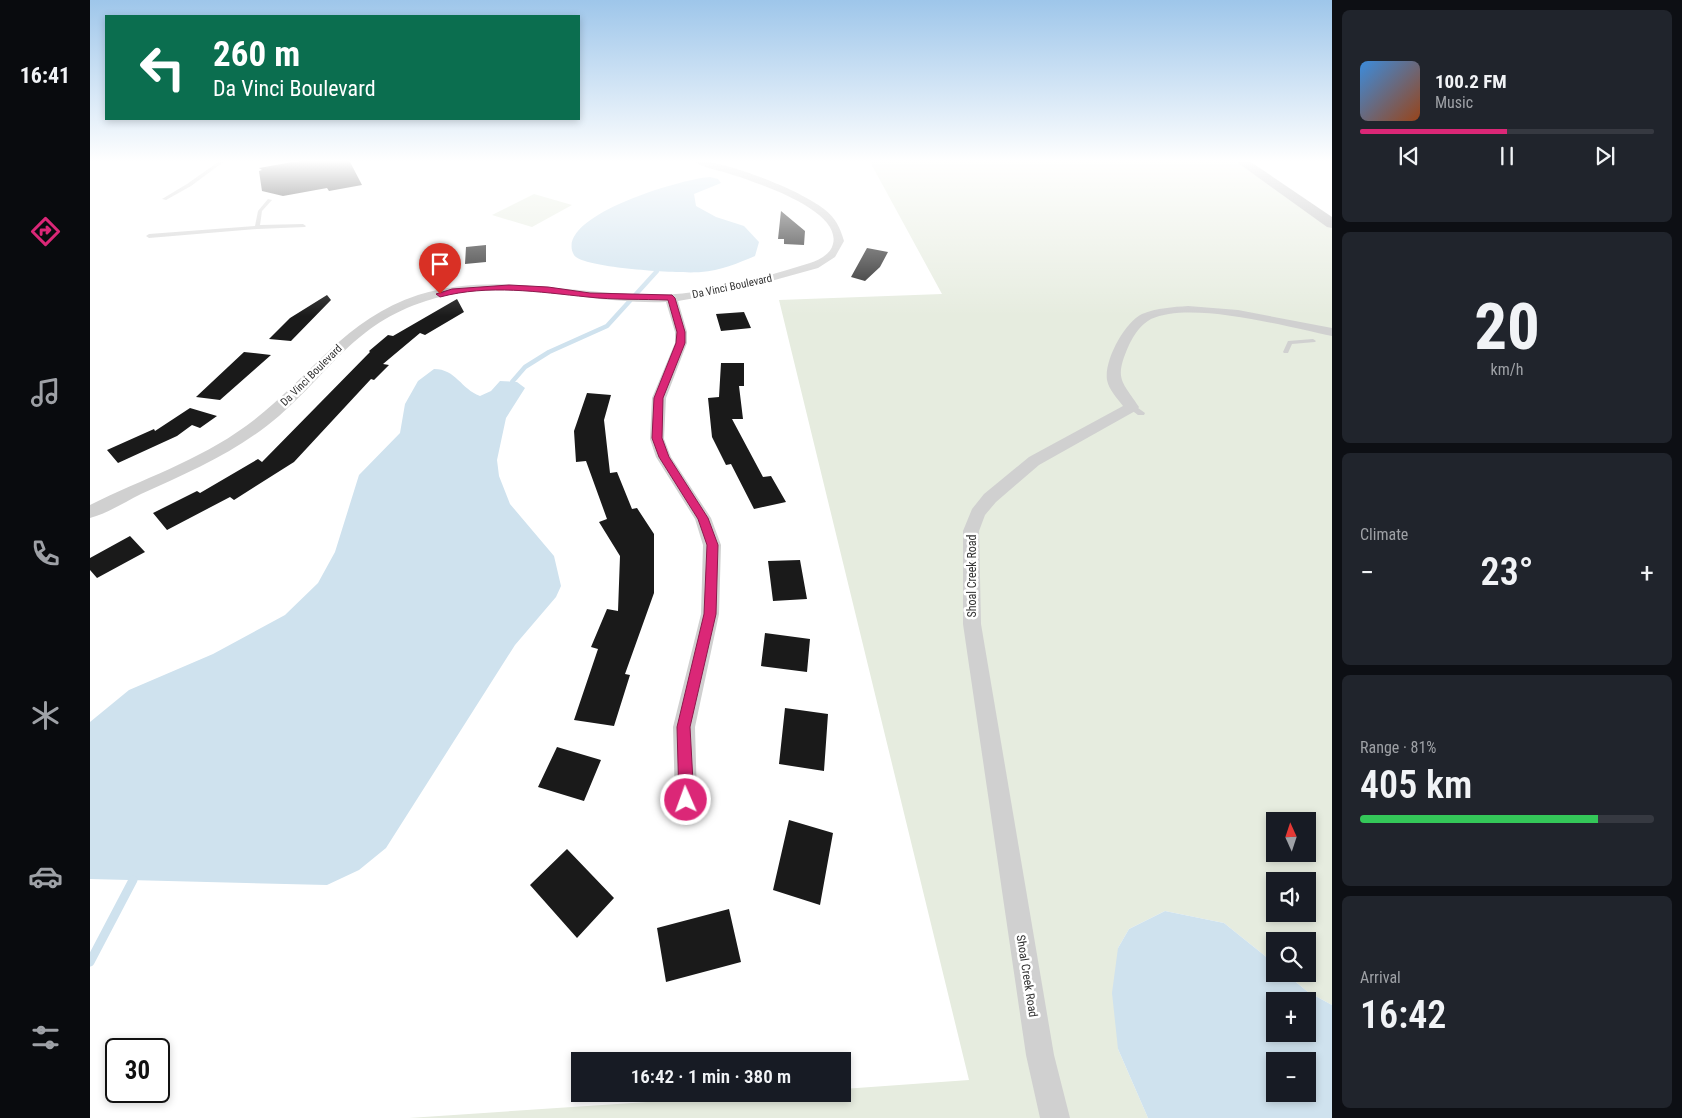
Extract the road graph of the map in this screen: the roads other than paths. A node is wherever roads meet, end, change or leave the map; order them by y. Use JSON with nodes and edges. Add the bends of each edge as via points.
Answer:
{"nodes":[{"id":1,"x":260,"y":212,"type":"edge"},
{"id":2,"x":819,"y":212,"type":"edge"},
{"id":3,"x":1315,"y":212,"type":"edge"},
{"id":4,"x":1332,"y":224,"type":"edge"},
{"id":5,"x":303,"y":226,"type":"dead end"},
{"id":6,"x":257,"y":227,"type":"junction"},
{"id":7,"x":149,"y":236,"type":"dead end"},
{"id":8,"x":672,"y":298,"type":"junction"},
{"id":9,"x":1332,"y":332,"type":"edge"},
{"id":10,"x":1313,"y":341,"type":"dead end"},
{"id":11,"x":1286,"y":352,"type":"dead end"},
{"id":12,"x":90,"y":512,"type":"edge"},
{"id":13,"x":686,"y":800,"type":"dead end"},
{"id":14,"x":1055,"y":1118,"type":"edge"}],
"edges":[{"from":1,"to":6,"type":"lane"},
{"from":2,"to":8,"type":"street","name":"Da Vinci Boulevard","via":[[836,230],[839,242],[835,252],[822,262],[740,285]]},
{"from":3,"to":4,"type":"main road"},
{"from":5,"to":6,"type":"lane"},
{"from":6,"to":7,"type":"lane"},
{"from":8,"to":12,"type":"street","name":"Da Vinci Boulevard","via":[[590,295],[509,287],[452,291],[397,308],[366,324],[332,352],[266,419],[215,453]]},
{"from":8,"to":13,"type":"street","via":[[681,332],[680,343],[659,398],[657,438],[664,457],[703,518],[712,545],[710,614],[684,727]]},
{"from":9,"to":14,"type":"street","name":"Shoal Creek Road","via":[[1196,310],[1175,309],[1147,316],[1127,335],[1112,368],[1115,388],[1136,410],[1034,460],[990,498],[978,513],[971,532],[972,624],[1040,1054]]},
{"from":10,"to":11,"type":"lane","via":[[1290,342]]}]}
